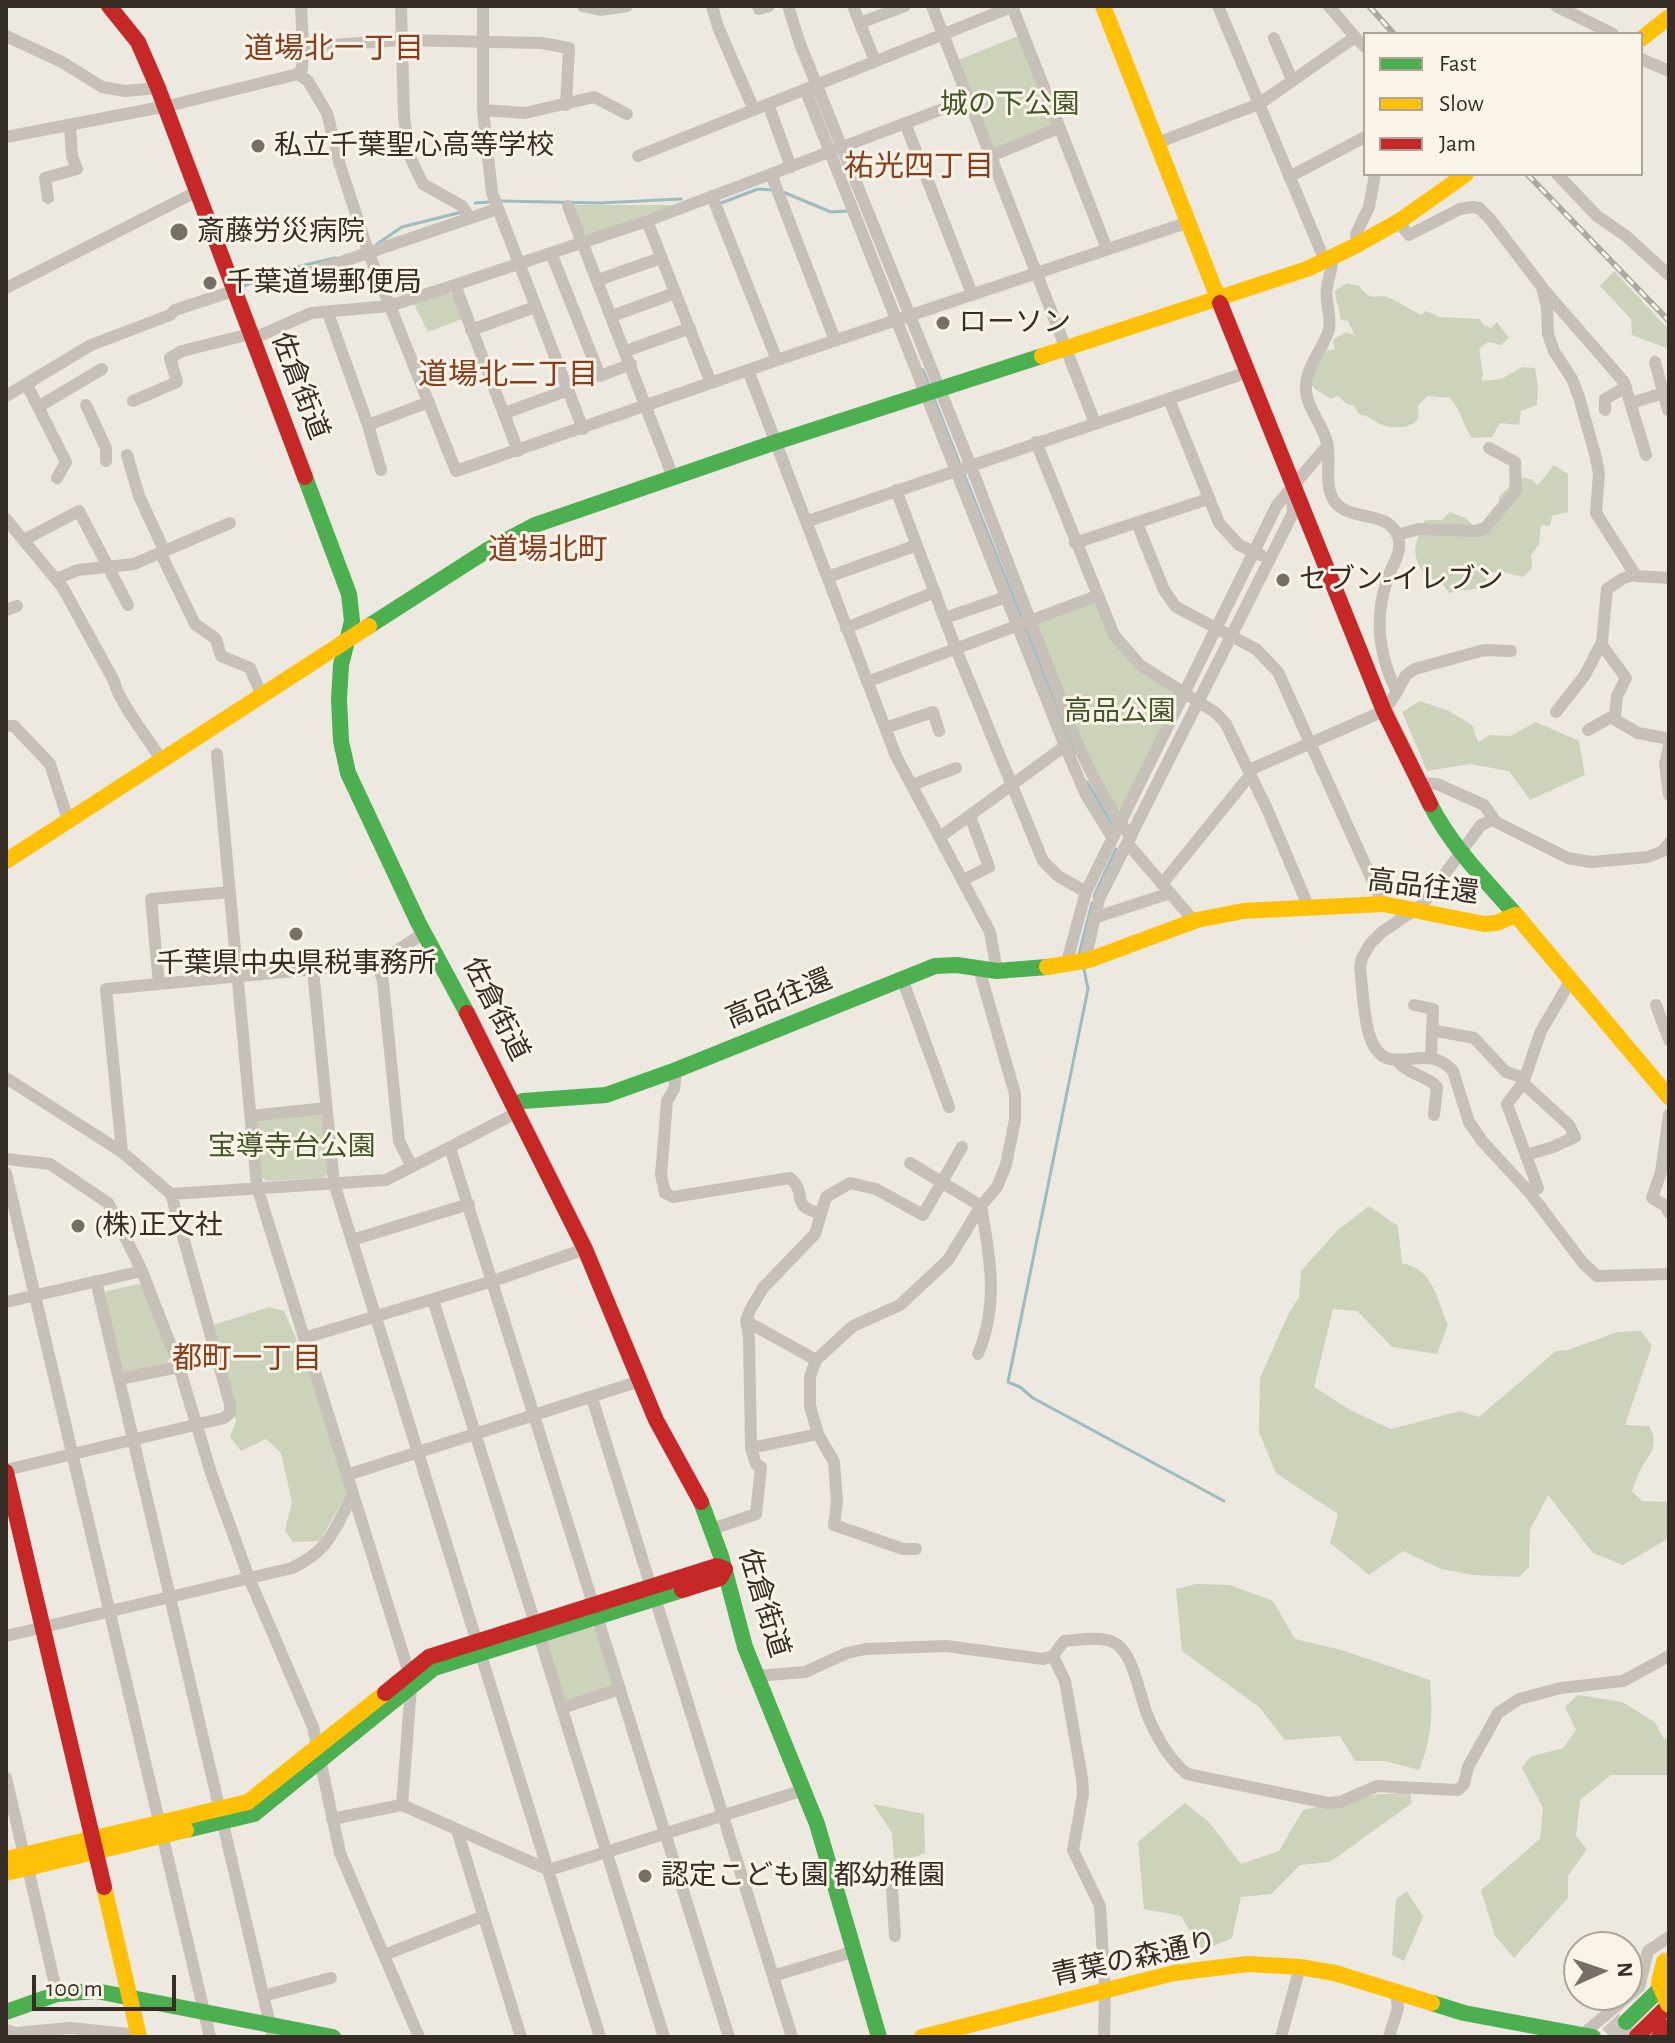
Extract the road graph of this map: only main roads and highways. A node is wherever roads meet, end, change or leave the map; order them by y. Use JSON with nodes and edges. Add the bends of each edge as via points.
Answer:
{"nodes":[{"id":1,"x":109,"y":6,"type":"edge"},
{"id":2,"x":1103,"y":6,"type":"edge"},
{"id":3,"x":1668,"y":17,"type":"edge"},
{"id":4,"x":1643,"y":37,"type":"edge"},
{"id":5,"x":1463,"y":176,"type":"edge"},
{"id":6,"x":1220,"y":300,"type":"junction"},
{"id":7,"x":348,"y":639,"type":"junction"},
{"id":8,"x":8,"y":855,"type":"edge"},
{"id":9,"x":1516,"y":915,"type":"junction"},
{"id":10,"x":1667,"y":1092,"type":"edge"},
{"id":11,"x":513,"y":1111,"type":"junction"},
{"id":12,"x":6,"y":1471,"type":"edge"},
{"id":13,"x":725,"y":1569,"type":"junction"},
{"id":14,"x":93,"y":1846,"type":"junction"},
{"id":15,"x":19,"y":1861,"type":"edge"},
{"id":16,"x":6,"y":1873,"type":"edge"},
{"id":17,"x":1668,"y":1966,"type":"edge"},
{"id":18,"x":129,"y":1996,"type":"junction"},
{"id":19,"x":1669,"y":2005,"type":"edge"},
{"id":20,"x":6,"y":2012,"type":"edge"},
{"id":21,"x":1669,"y":2027,"type":"edge"},
{"id":22,"x":1632,"y":2029,"type":"edge"},
{"id":23,"x":271,"y":2031,"type":"edge"},
{"id":24,"x":138,"y":2036,"type":"edge"},
{"id":25,"x":1588,"y":2036,"type":"edge"},
{"id":26,"x":333,"y":2037,"type":"edge"},
{"id":27,"x":879,"y":2037,"type":"edge"},
{"id":28,"x":922,"y":2037,"type":"edge"},
{"id":29,"x":1659,"y":2037,"type":"edge"}],
"edges":[{"from":1,"to":7,"type":"main road","name":"佐倉街道","via":[[138,42],[165,106],[349,594]]},
{"from":2,"to":6,"type":"main road"},
{"from":3,"to":4,"type":"main road"},
{"from":5,"to":6,"type":"main road","via":[[1358,246]]},
{"from":6,"to":7,"type":"main road","via":[[535,525]]},
{"from":6,"to":9,"type":"main road","via":[[1417,783],[1460,852]]},
{"from":7,"to":8,"type":"main road"},
{"from":7,"to":11,"type":"main road","name":"佐倉街道","via":[[339,687],[345,764]]},
{"from":9,"to":10,"type":"main road"},
{"from":9,"to":11,"type":"main road","name":"高品往還","via":[[1484,924],[1383,904],[1243,911],[1194,921],[1066,965],[988,970],[935,966],[676,1070],[597,1097],[523,1101]]},
{"from":11,"to":13,"type":"main road","name":"佐倉街道","via":[[585,1249],[666,1440],[701,1501]]},
{"from":12,"to":14,"type":"main road"},
{"from":13,"to":14,"type":"main road","via":[[717,1566],[653,1593],[479,1647],[429,1657],[410,1680],[319,1753],[248,1802],[221,1815]]},
{"from":13,"to":27,"type":"main road","name":"佐倉街道","via":[[745,1647],[835,1882]]},
{"from":14,"to":15,"type":"main road"},
{"from":14,"to":18,"type":"main road"},
{"from":15,"to":16,"type":"main road"},
{"from":17,"to":19,"type":"main road","bridge":true,"via":[[1660,1983]]},
{"from":17,"to":22,"type":"main road"},
{"from":18,"to":20,"type":"main road","via":[[96,1991],[57,1994]]},
{"from":18,"to":23,"type":"main road","via":[[204,2010]]},
{"from":18,"to":24,"type":"main road"},
{"from":19,"to":22,"type":"main road"},
{"from":21,"to":29,"type":"main road"},
{"from":23,"to":26,"type":"main road"},
{"from":25,"to":28,"type":"main road","name":"青葉の森通り","via":[[1464,2013],[1335,1973],[1248,1964],[1196,1969]]}]}
